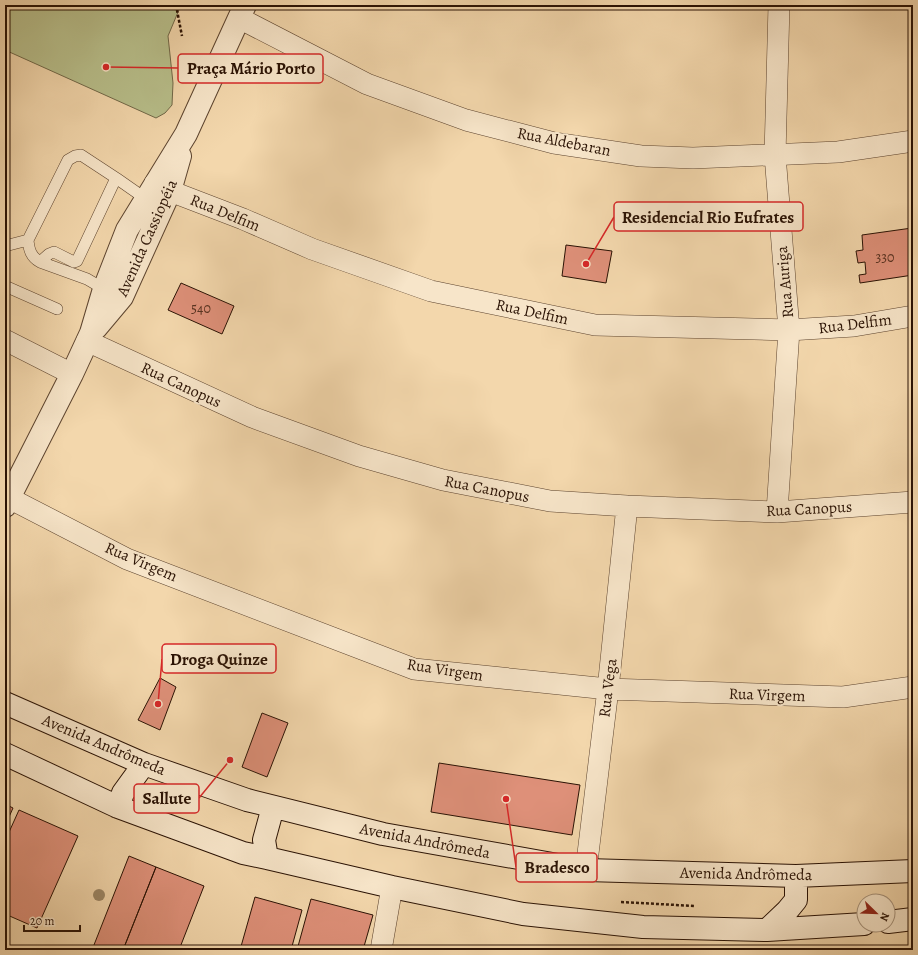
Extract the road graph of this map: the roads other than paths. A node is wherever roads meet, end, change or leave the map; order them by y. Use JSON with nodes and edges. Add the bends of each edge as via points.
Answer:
{"nodes":[{"id":1,"x":779,"y":5,"type":"edge"},
{"id":2,"x":242,"y":11,"type":"edge"},
{"id":3,"x":913,"y":141,"type":"edge"},
{"id":4,"x":775,"y":155,"type":"junction"},
{"id":5,"x":116,"y":178,"type":"junction"},
{"id":6,"x":157,"y":191,"type":"junction"},
{"id":7,"x":28,"y":240,"type":"junction"},
{"id":8,"x":5,"y":246,"type":"edge"},
{"id":9,"x":40,"y":262,"type":"junction"},
{"id":10,"x":5,"y":286,"type":"edge"},
{"id":11,"x":104,"y":288,"type":"junction"},
{"id":12,"x":57,"y":309,"type":"dead end"},
{"id":13,"x":913,"y":316,"type":"edge"},
{"id":14,"x":789,"y":330,"type":"junction"},
{"id":15,"x":89,"y":337,"type":"junction"},
{"id":16,"x":5,"y":340,"type":"edge"},
{"id":17,"x":72,"y":374,"type":"junction"},
{"id":18,"x":7,"y":502,"type":"edge"},
{"id":19,"x":913,"y":502,"type":"edge"},
{"id":20,"x":627,"y":506,"type":"junction"},
{"id":21,"x":777,"y":512,"type":"junction"},
{"id":22,"x":913,"y":687,"type":"edge"},
{"id":23,"x":608,"y":689,"type":"junction"},
{"id":24,"x":5,"y":703,"type":"edge"},
{"id":25,"x":5,"y":754,"type":"edge"},
{"id":26,"x":144,"y":764,"type":"junction"},
{"id":27,"x":118,"y":807,"type":"junction"},
{"id":28,"x":273,"y":807,"type":"junction"},
{"id":29,"x":267,"y":858,"type":"junction"},
{"id":30,"x":586,"y":870,"type":"junction"},
{"id":31,"x":913,"y":871,"type":"edge"},
{"id":32,"x":796,"y":876,"type":"junction"},
{"id":33,"x":392,"y":887,"type":"junction"},
{"id":34,"x":913,"y":919,"type":"edge"},
{"id":35,"x":896,"y":921,"type":"edge"},
{"id":36,"x":856,"y":924,"type":"edge"},
{"id":37,"x":767,"y":930,"type":"junction"},
{"id":38,"x":380,"y":950,"type":"edge"}],
"edges":[{"from":1,"to":4,"type":"street","name":"Rua Auriga"},
{"from":2,"to":4,"type":"street","name":"Rua Aldebaran","via":[[367,84],[480,124],[554,143],[641,156],[693,158]]},
{"from":2,"to":6,"type":"main road","name":"Avenida Cassiopéia"},
{"from":3,"to":4,"type":"street","name":"Rua Aldebaran","via":[[838,152]]},
{"from":4,"to":14,"type":"street","name":"Rua Auriga"},
{"from":5,"to":6,"type":"lane"},
{"from":5,"to":7,"type":"lane","via":[[81,154],[68,160]]},
{"from":5,"to":9,"type":"lane","via":[[77,261],[74,262],[54,252]]},
{"from":6,"to":11,"type":"main road","name":"Avenida Cassiopéia","via":[[127,230]]},
{"from":6,"to":14,"type":"street","name":"Rua Delfim","via":[[243,220],[312,249],[431,292],[595,325]]},
{"from":6,"to":15,"type":"main road","name":"Avenida Cassiopéia","via":[[122,297]]},
{"from":7,"to":8,"type":"lane"},
{"from":7,"to":9,"type":"lane","via":[[31,255]]},
{"from":9,"to":11,"type":"lane"},
{"from":10,"to":12,"type":"lane"},
{"from":11,"to":15,"type":"main road","name":"Avenida Cassiopéia"},
{"from":13,"to":14,"type":"street","name":"Rua Delfim","via":[[854,326]]},
{"from":14,"to":21,"type":"street","name":"Rua Auriga"},
{"from":15,"to":17,"type":"main road","name":"Avenida Cassiopéia"},
{"from":15,"to":20,"type":"street","name":"Rua Canopus","via":[[252,417],[359,456],[443,480],[550,501]]},
{"from":16,"to":17,"type":"street"},
{"from":17,"to":18,"type":"main road","name":"Avenida Cassiopéia"},
{"from":18,"to":23,"type":"street","name":"Rua Virgem","via":[[127,559],[414,669]]},
{"from":19,"to":21,"type":"street","name":"Rua Canopus"},
{"from":20,"to":21,"type":"street","name":"Rua Canopus"},
{"from":20,"to":23,"type":"street","name":"Rua Vega"},
{"from":22,"to":23,"type":"street","name":"Rua Virgem","via":[[843,697]]},
{"from":23,"to":30,"type":"street","name":"Rua Vega"},
{"from":24,"to":26,"type":"main road","name":"Avenida Andrômeda"},
{"from":25,"to":27,"type":"main road"},
{"from":26,"to":27,"type":"main road","via":[[123,793]]},
{"from":26,"to":28,"type":"main road","name":"Avenida Andrômeda"},
{"from":27,"to":29,"type":"main road","via":[[243,853]]},
{"from":28,"to":29,"type":"main road","via":[[264,840]]},
{"from":28,"to":30,"type":"main road","name":"Avenida Andrômeda","via":[[383,834]]},
{"from":29,"to":33,"type":"main road"},
{"from":30,"to":32,"type":"main road","name":"Avenida Andrômeda"},
{"from":31,"to":32,"type":"main road","name":"Avenida Andrômeda"},
{"from":32,"to":37,"type":"main road","via":[[796,900]]},
{"from":33,"to":37,"type":"main road","via":[[523,914],[643,927]]},
{"from":33,"to":38,"type":"street"},
{"from":34,"to":35,"type":"main road"},
{"from":36,"to":37,"type":"main road"}]}
